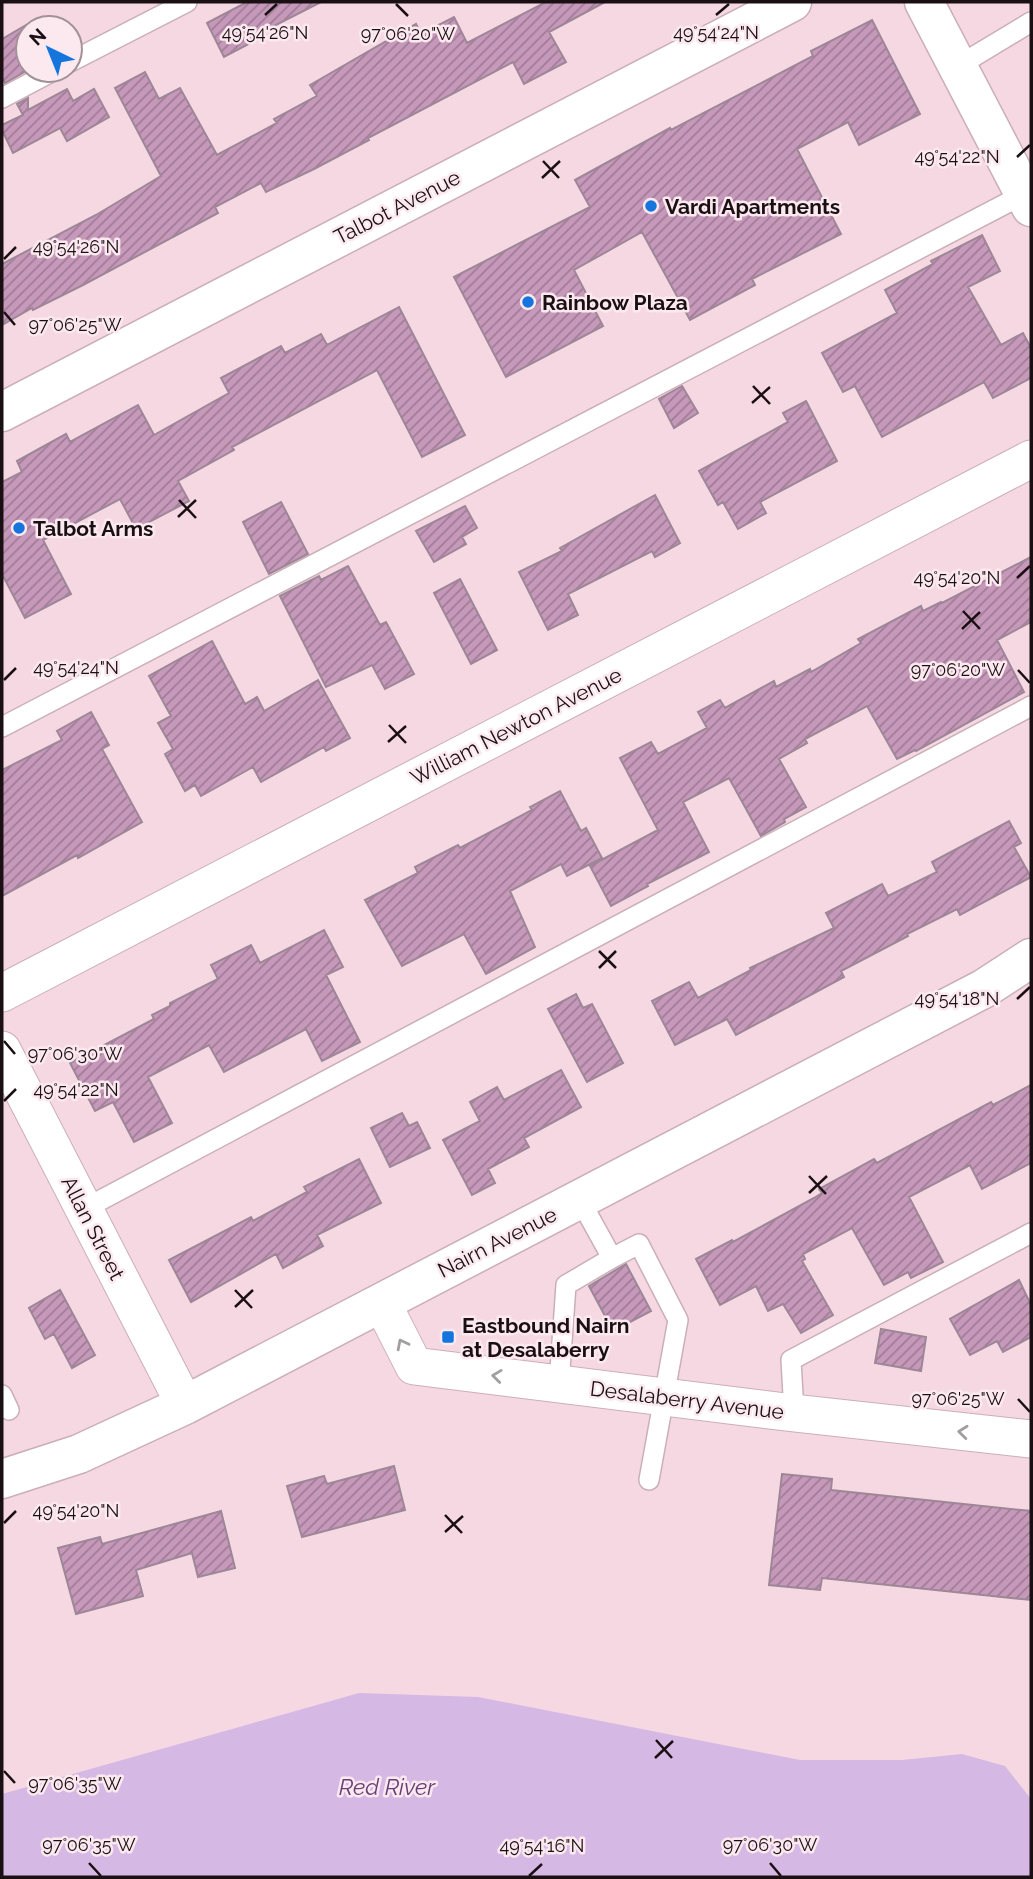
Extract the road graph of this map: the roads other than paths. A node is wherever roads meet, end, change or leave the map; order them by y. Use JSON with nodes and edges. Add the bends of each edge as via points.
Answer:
{"nodes":[{"id":1,"x":187,"y":2,"type":"edge"},
{"id":2,"x":792,"y":2,"type":"edge"},
{"id":3,"x":924,"y":2,"type":"edge"},
{"id":4,"x":1031,"y":22,"type":"edge"},
{"id":5,"x":84,"y":55,"type":"edge"},
{"id":6,"x":958,"y":66,"type":"junction"},
{"id":7,"x":28,"y":84,"type":"edge"},
{"id":8,"x":2,"y":98,"type":"edge"},
{"id":9,"x":1029,"y":197,"type":"edge"},
{"id":10,"x":2,"y":412,"type":"edge"},
{"id":11,"x":1031,"y":460,"type":"edge"},
{"id":12,"x":1031,"y":706,"type":"edge"},
{"id":13,"x":2,"y":727,"type":"edge"},
{"id":14,"x":1031,"y":958,"type":"edge"},
{"id":15,"x":1031,"y":970,"type":"edge"},
{"id":16,"x":985,"y":988,"type":"junction"},
{"id":17,"x":2,"y":993,"type":"edge"},
{"id":18,"x":2,"y":1051,"type":"edge"},
{"id":19,"x":580,"y":1199,"type":"junction"},
{"id":20,"x":83,"y":1209,"type":"junction"},
{"id":21,"x":1031,"y":1233,"type":"edge"},
{"id":22,"x":612,"y":1258,"type":"junction"},
{"id":23,"x":382,"y":1303,"type":"junction"},
{"id":24,"x":559,"y":1384,"type":"junction"},
{"id":25,"x":664,"y":1397,"type":"junction"},
{"id":26,"x":185,"y":1405,"type":"junction"},
{"id":27,"x":794,"y":1413,"type":"junction"},
{"id":28,"x":1031,"y":1439,"type":"edge"},
{"id":29,"x":2,"y":1479,"type":"edge"},
{"id":30,"x":649,"y":1480,"type":"dead end"}],
"edges":[{"from":1,"to":5,"type":"lane"},
{"from":2,"to":10,"type":"main road","name":"Talbot Avenue"},
{"from":3,"to":6,"type":"main road"},
{"from":4,"to":6,"type":"lane"},
{"from":6,"to":9,"type":"main road"},
{"from":7,"to":8,"type":"lane"},
{"from":9,"to":13,"type":"lane"},
{"from":11,"to":17,"type":"street","name":"William Newton Avenue"},
{"from":12,"to":20,"type":"lane"},
{"from":14,"to":16,"type":"main road","name":"Nairn Avenue"},
{"from":15,"to":16,"type":"main road","name":"Nairn Avenue"},
{"from":16,"to":19,"type":"main road","name":"Nairn Avenue"},
{"from":18,"to":20,"type":"street","name":"Allan Street"},
{"from":19,"to":22,"type":"lane"},
{"from":19,"to":23,"type":"main road","name":"Nairn Avenue"},
{"from":20,"to":26,"type":"street","name":"Allan Street"},
{"from":21,"to":27,"type":"lane","via":[[791,1360]]},
{"from":22,"to":24,"type":"lane","via":[[566,1285]]},
{"from":22,"to":25,"type":"lane","via":[[639,1244],[678,1320]]},
{"from":24,"to":23,"type":"street","name":"Desalaberry Avenue","one_way":true,"via":[[414,1366]]},
{"from":23,"to":26,"type":"main road","name":"Nairn Avenue"},
{"from":24,"to":25,"type":"street","name":"Desalaberry Avenue"},
{"from":25,"to":27,"type":"street","name":"Desalaberry Avenue"},
{"from":25,"to":30,"type":"lane"},
{"from":26,"to":29,"type":"main road","name":"Nairn Avenue","via":[[79,1454]]},
{"from":28,"to":27,"type":"street","name":"Desalaberry Avenue","one_way":true}]}
